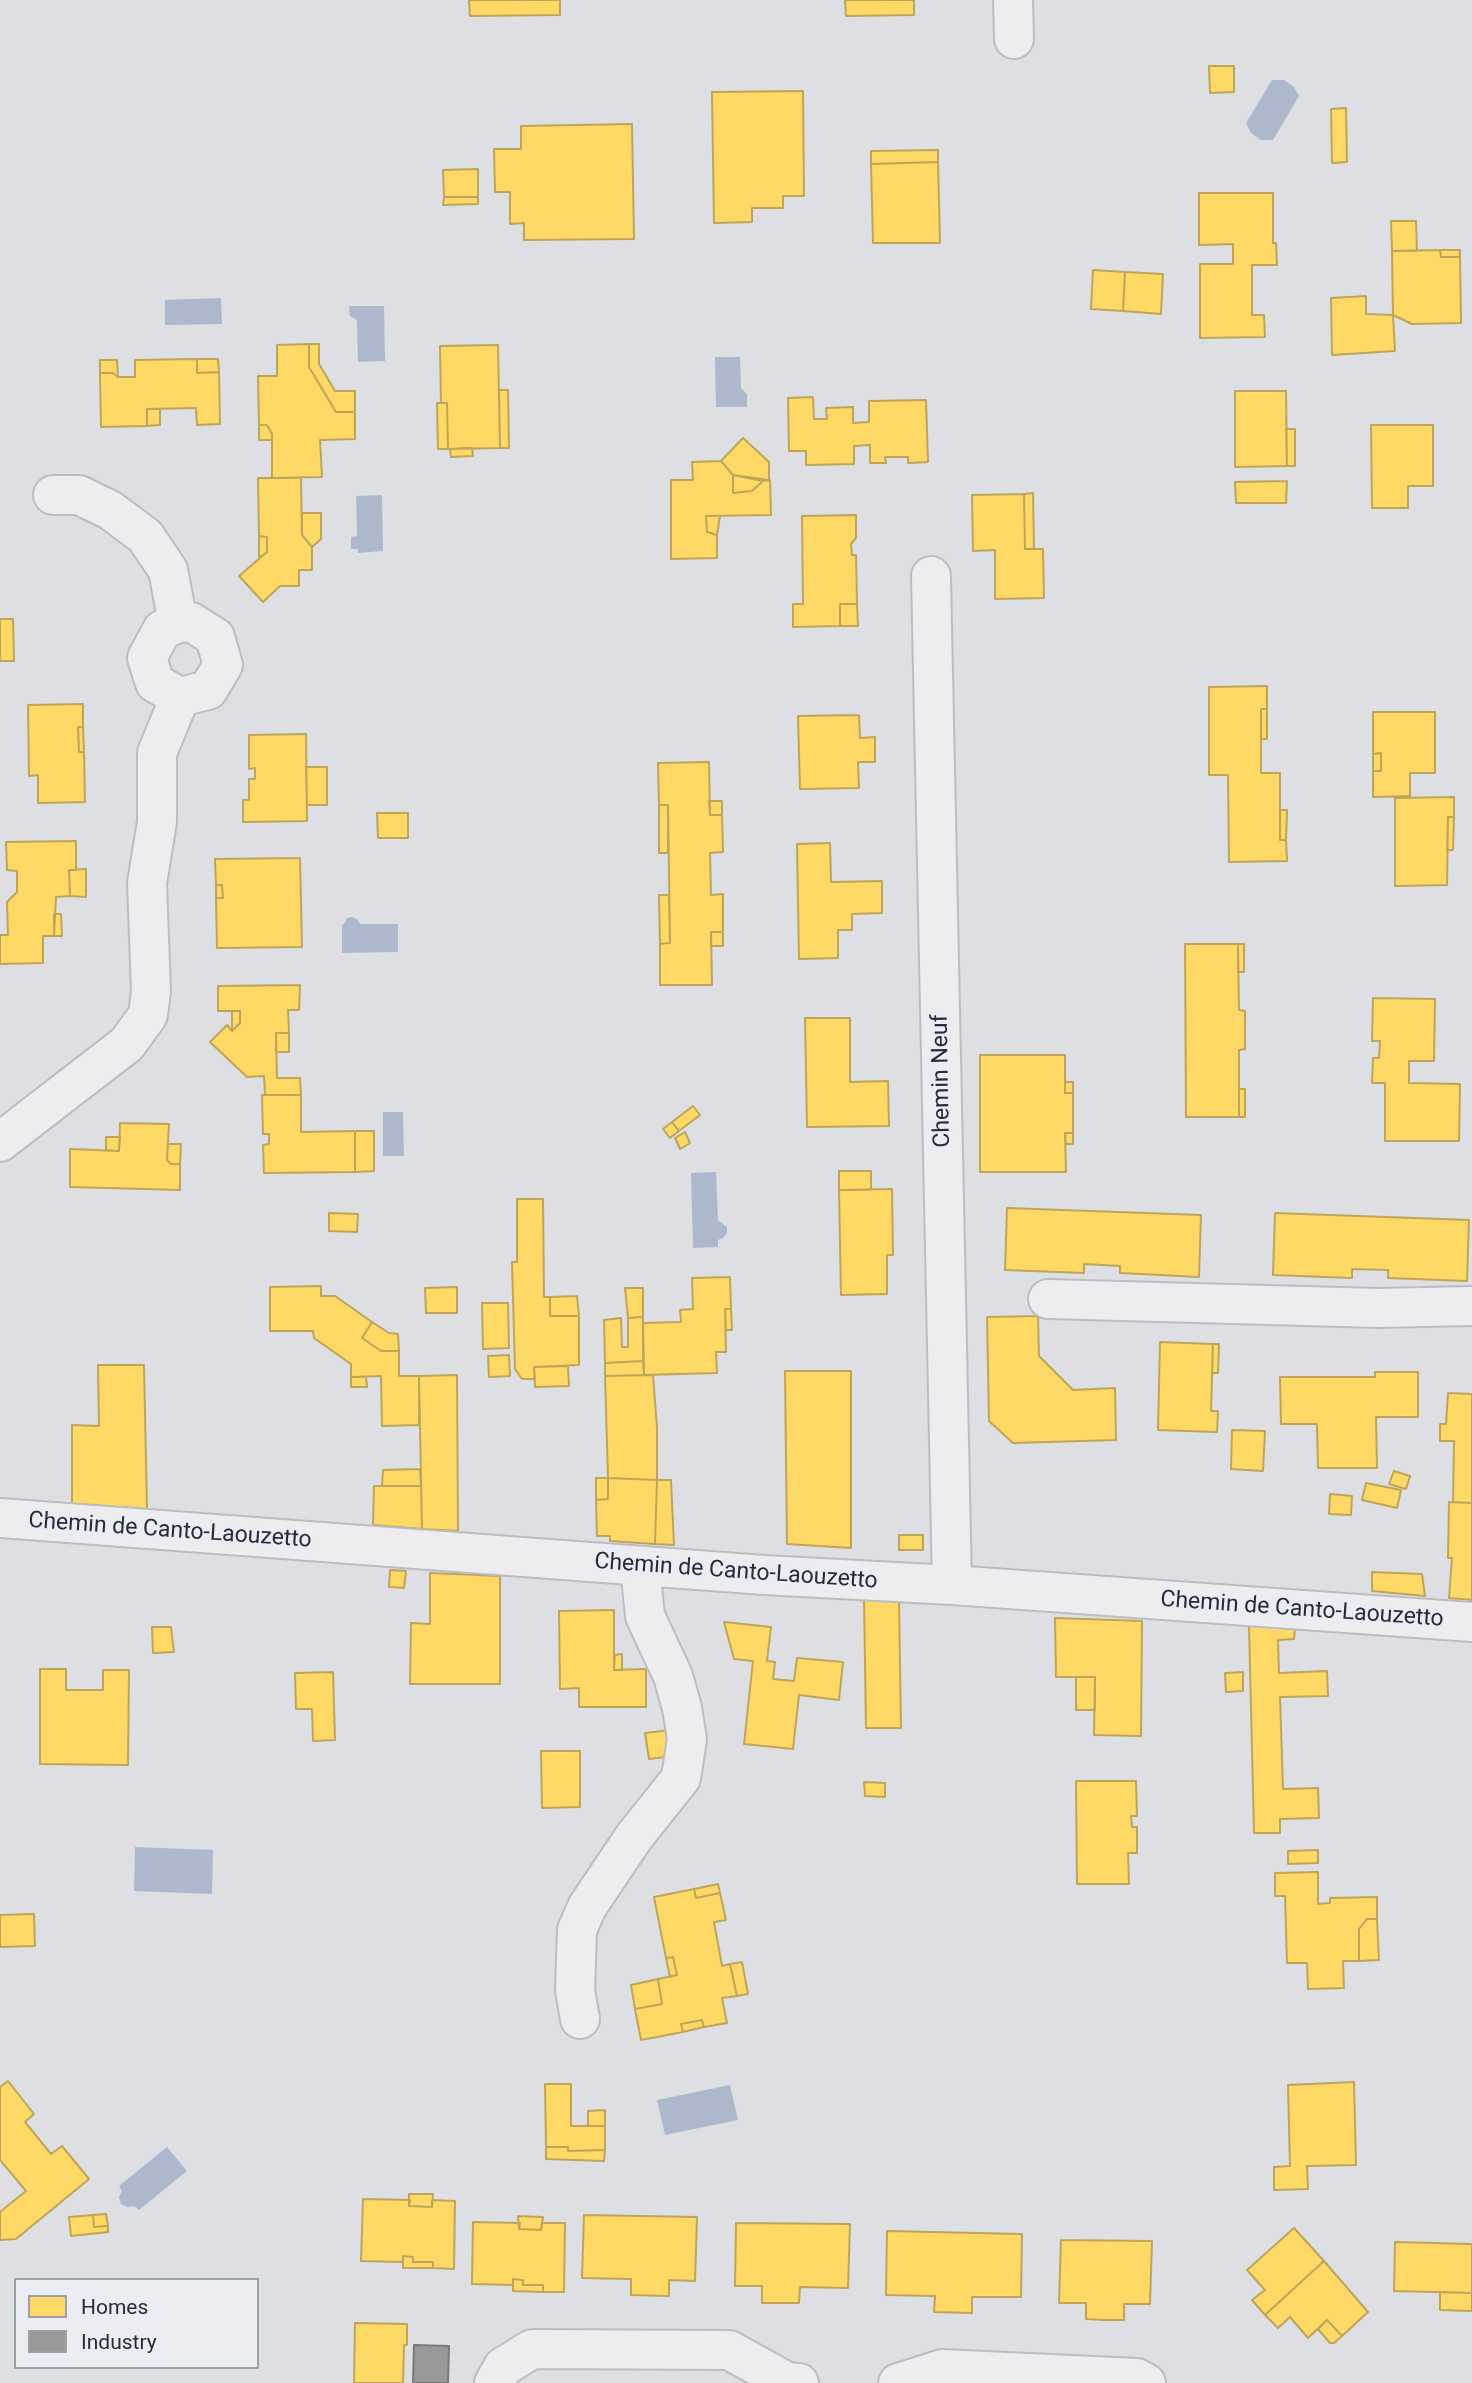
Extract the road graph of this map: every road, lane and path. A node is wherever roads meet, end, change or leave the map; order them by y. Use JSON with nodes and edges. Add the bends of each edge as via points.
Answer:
{"nodes":[{"id":1,"x":1013,"y":0,"type":"edge"},
{"id":2,"x":1014,"y":39,"type":"dead end"},
{"id":3,"x":53,"y":495,"type":"dead end"},
{"id":4,"x":931,"y":576,"type":"dead end"},
{"id":5,"x":178,"y":623,"type":"junction"},
{"id":6,"x":180,"y":697,"type":"junction"},
{"id":7,"x":0,"y":1142,"type":"edge"},
{"id":8,"x":1048,"y":1299,"type":"dead end"},
{"id":9,"x":1472,"y":1306,"type":"edge"},
{"id":10,"x":0,"y":1518,"type":"edge"},
{"id":11,"x":640,"y":1566,"type":"junction"},
{"id":12,"x":952,"y":1586,"type":"junction"},
{"id":13,"x":1472,"y":1622,"type":"edge"},
{"id":14,"x":580,"y":2019,"type":"dead end"},
{"id":15,"x":494,"y":2383,"type":"edge"},
{"id":16,"x":799,"y":2383,"type":"edge"},
{"id":17,"x":898,"y":2383,"type":"edge"},
{"id":18,"x":1146,"y":2383,"type":"edge"}],
"edges":[{"from":1,"to":2,"type":"street"},
{"from":3,"to":5,"type":"street","via":[[79,495],[110,510],[145,536],[168,570]]},
{"from":4,"to":12,"type":"street","name":"Chemin Neuf"},
{"from":5,"to":6,"type":"street","via":[[162,630],[147,658],[155,683]]},
{"from":5,"to":6,"type":"street","via":[[191,622],[215,637],[223,665],[208,690]]},
{"from":6,"to":7,"type":"street","via":[[157,753],[157,822],[147,883],[148,1016],[127,1044]]},
{"from":8,"to":9,"type":"street","via":[[1378,1308]]},
{"from":10,"to":11,"type":"street","name":"Chemin de Canto-Laouzetto"},
{"from":11,"to":12,"type":"street","name":"Chemin de Canto-Laouzetto"},
{"from":11,"to":14,"type":"street","via":[[646,1616],[673,1676],[687,1739],[681,1778],[634,1836],[577,1930],[575,1990]]},
{"from":12,"to":13,"type":"street","name":"Chemin de Canto-Laouzetto"},
{"from":15,"to":16,"type":"street","via":[[503,2367],[532,2349],[729,2350],[786,2382]]},
{"from":17,"to":18,"type":"street","via":[[942,2369],[1136,2378]]}]}
